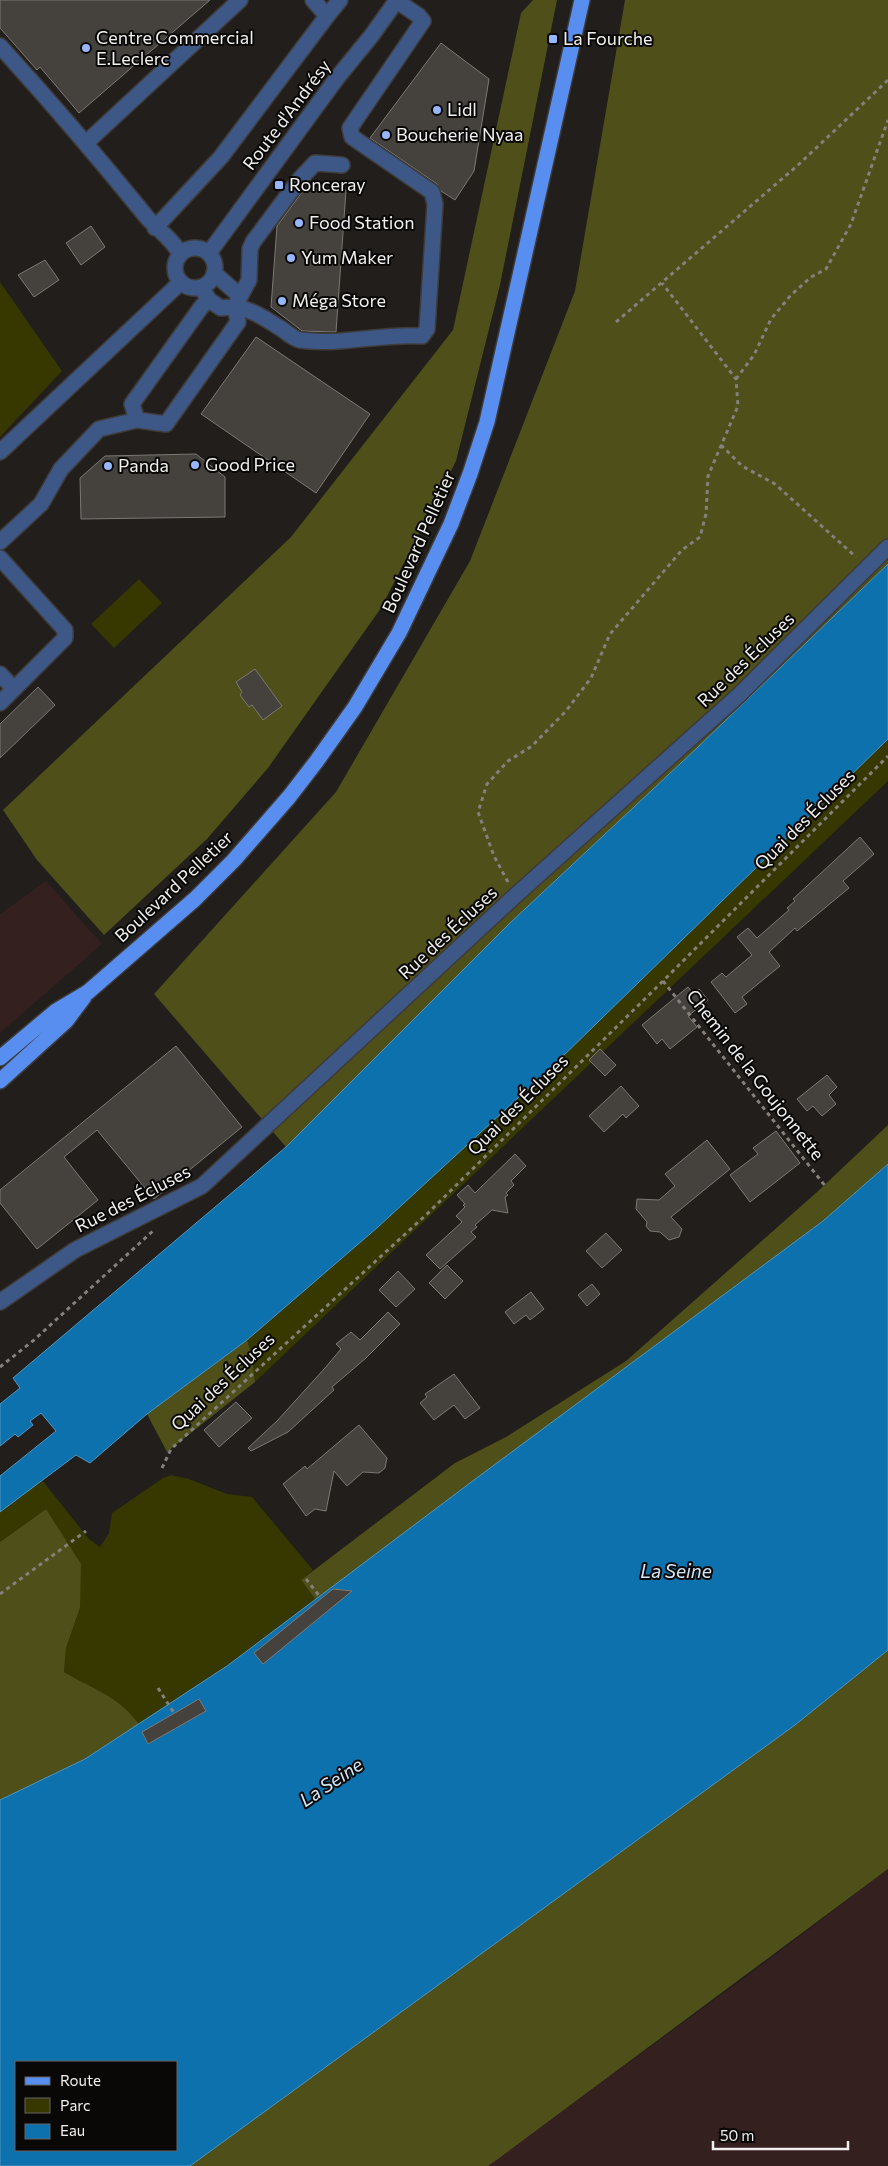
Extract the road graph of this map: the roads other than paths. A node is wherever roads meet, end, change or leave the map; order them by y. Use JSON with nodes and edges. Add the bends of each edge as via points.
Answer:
{"nodes":[{"id":1,"x":240,"y":0,"type":"edge"},
{"id":2,"x":313,"y":0,"type":"edge"},
{"id":3,"x":340,"y":0,"type":"edge"},
{"id":4,"x":397,"y":0,"type":"edge"},
{"id":5,"x":582,"y":0,"type":"edge"},
{"id":6,"x":327,"y":16,"type":"junction"},
{"id":7,"x":0,"y":46,"type":"edge"},
{"id":8,"x":87,"y":142,"type":"junction"},
{"id":9,"x":342,"y":165,"type":"dead end"},
{"id":10,"x":156,"y":228,"type":"junction"},
{"id":11,"x":209,"y":253,"type":"junction"},
{"id":12,"x":180,"y":254,"type":"junction"},
{"id":13,"x":214,"y":273,"type":"junction"},
{"id":14,"x":181,"y":282,"type":"junction"},
{"id":15,"x":200,"y":287,"type":"junction"},
{"id":16,"x":209,"y":300,"type":"junction"},
{"id":17,"x":237,"y":300,"type":"junction"},
{"id":18,"x":136,"y":420,"type":"junction"},
{"id":19,"x":0,"y":452,"type":"edge"},
{"id":20,"x":0,"y":542,"type":"edge"},
{"id":21,"x":888,"y":547,"type":"edge"},
{"id":22,"x":0,"y":558,"type":"edge"},
{"id":23,"x":0,"y":674,"type":"edge"},
{"id":24,"x":14,"y":689,"type":"junction"},
{"id":25,"x":0,"y":703,"type":"edge"},
{"id":26,"x":88,"y":992,"type":"junction"},
{"id":27,"x":0,"y":1058,"type":"edge"},
{"id":28,"x":0,"y":1081,"type":"edge"},
{"id":29,"x":0,"y":1302,"type":"edge"}],
"edges":[{"from":1,"to":8,"type":"street"},
{"from":2,"to":6,"type":"street"},
{"from":3,"to":6,"type":"street"},
{"from":4,"to":11,"type":"street","name":"Route d'Andrésy"},
{"from":4,"to":17,"type":"street","via":[[423,21],[350,128],[352,137],[432,192],[435,204],[427,329],[422,336],[401,334],[346,341],[298,340]]},
{"from":5,"to":26,"type":"main road","name":"Boulevard Pelletier","via":[[487,422],[451,524],[404,625],[355,707],[316,762],[263,827],[195,899]]},
{"from":6,"to":10,"type":"street","via":[[221,157]]},
{"from":7,"to":8,"type":"street"},
{"from":8,"to":10,"type":"street"},
{"from":9,"to":17,"type":"street","via":[[315,164],[300,179],[253,242],[249,280]]},
{"from":10,"to":12,"type":"street","via":[[177,247]]},
{"from":11,"to":12,"type":"street","via":[[200,248]]},
{"from":11,"to":13,"type":"street","via":[[214,262]]},
{"from":12,"to":14,"type":"street","via":[[176,273]]},
{"from":13,"to":15,"type":"street","via":[[209,282]]},
{"from":13,"to":17,"type":"street"},
{"from":14,"to":15,"type":"street","via":[[190,287]]},
{"from":14,"to":19,"type":"street"},
{"from":15,"to":16,"type":"street"},
{"from":16,"to":17,"type":"street","via":[[221,308]]},
{"from":16,"to":18,"type":"street","via":[[132,404]]},
{"from":17,"to":18,"type":"street","via":[[238,322],[166,424]]},
{"from":18,"to":20,"type":"street","via":[[100,429],[61,469],[41,504]]},
{"from":21,"to":29,"type":"street","name":"Rue des Écluses","via":[[739,695],[516,895],[202,1186],[75,1250]]},
{"from":22,"to":24,"type":"street","via":[[64,630],[65,638]]},
{"from":23,"to":24,"type":"street"},
{"from":24,"to":25,"type":"street"},
{"from":26,"to":27,"type":"main road","name":"Boulevard Pelletier","via":[[56,1011]]},
{"from":26,"to":28,"type":"main road","name":"Boulevard Pelletier","via":[[66,1021]]}]}
